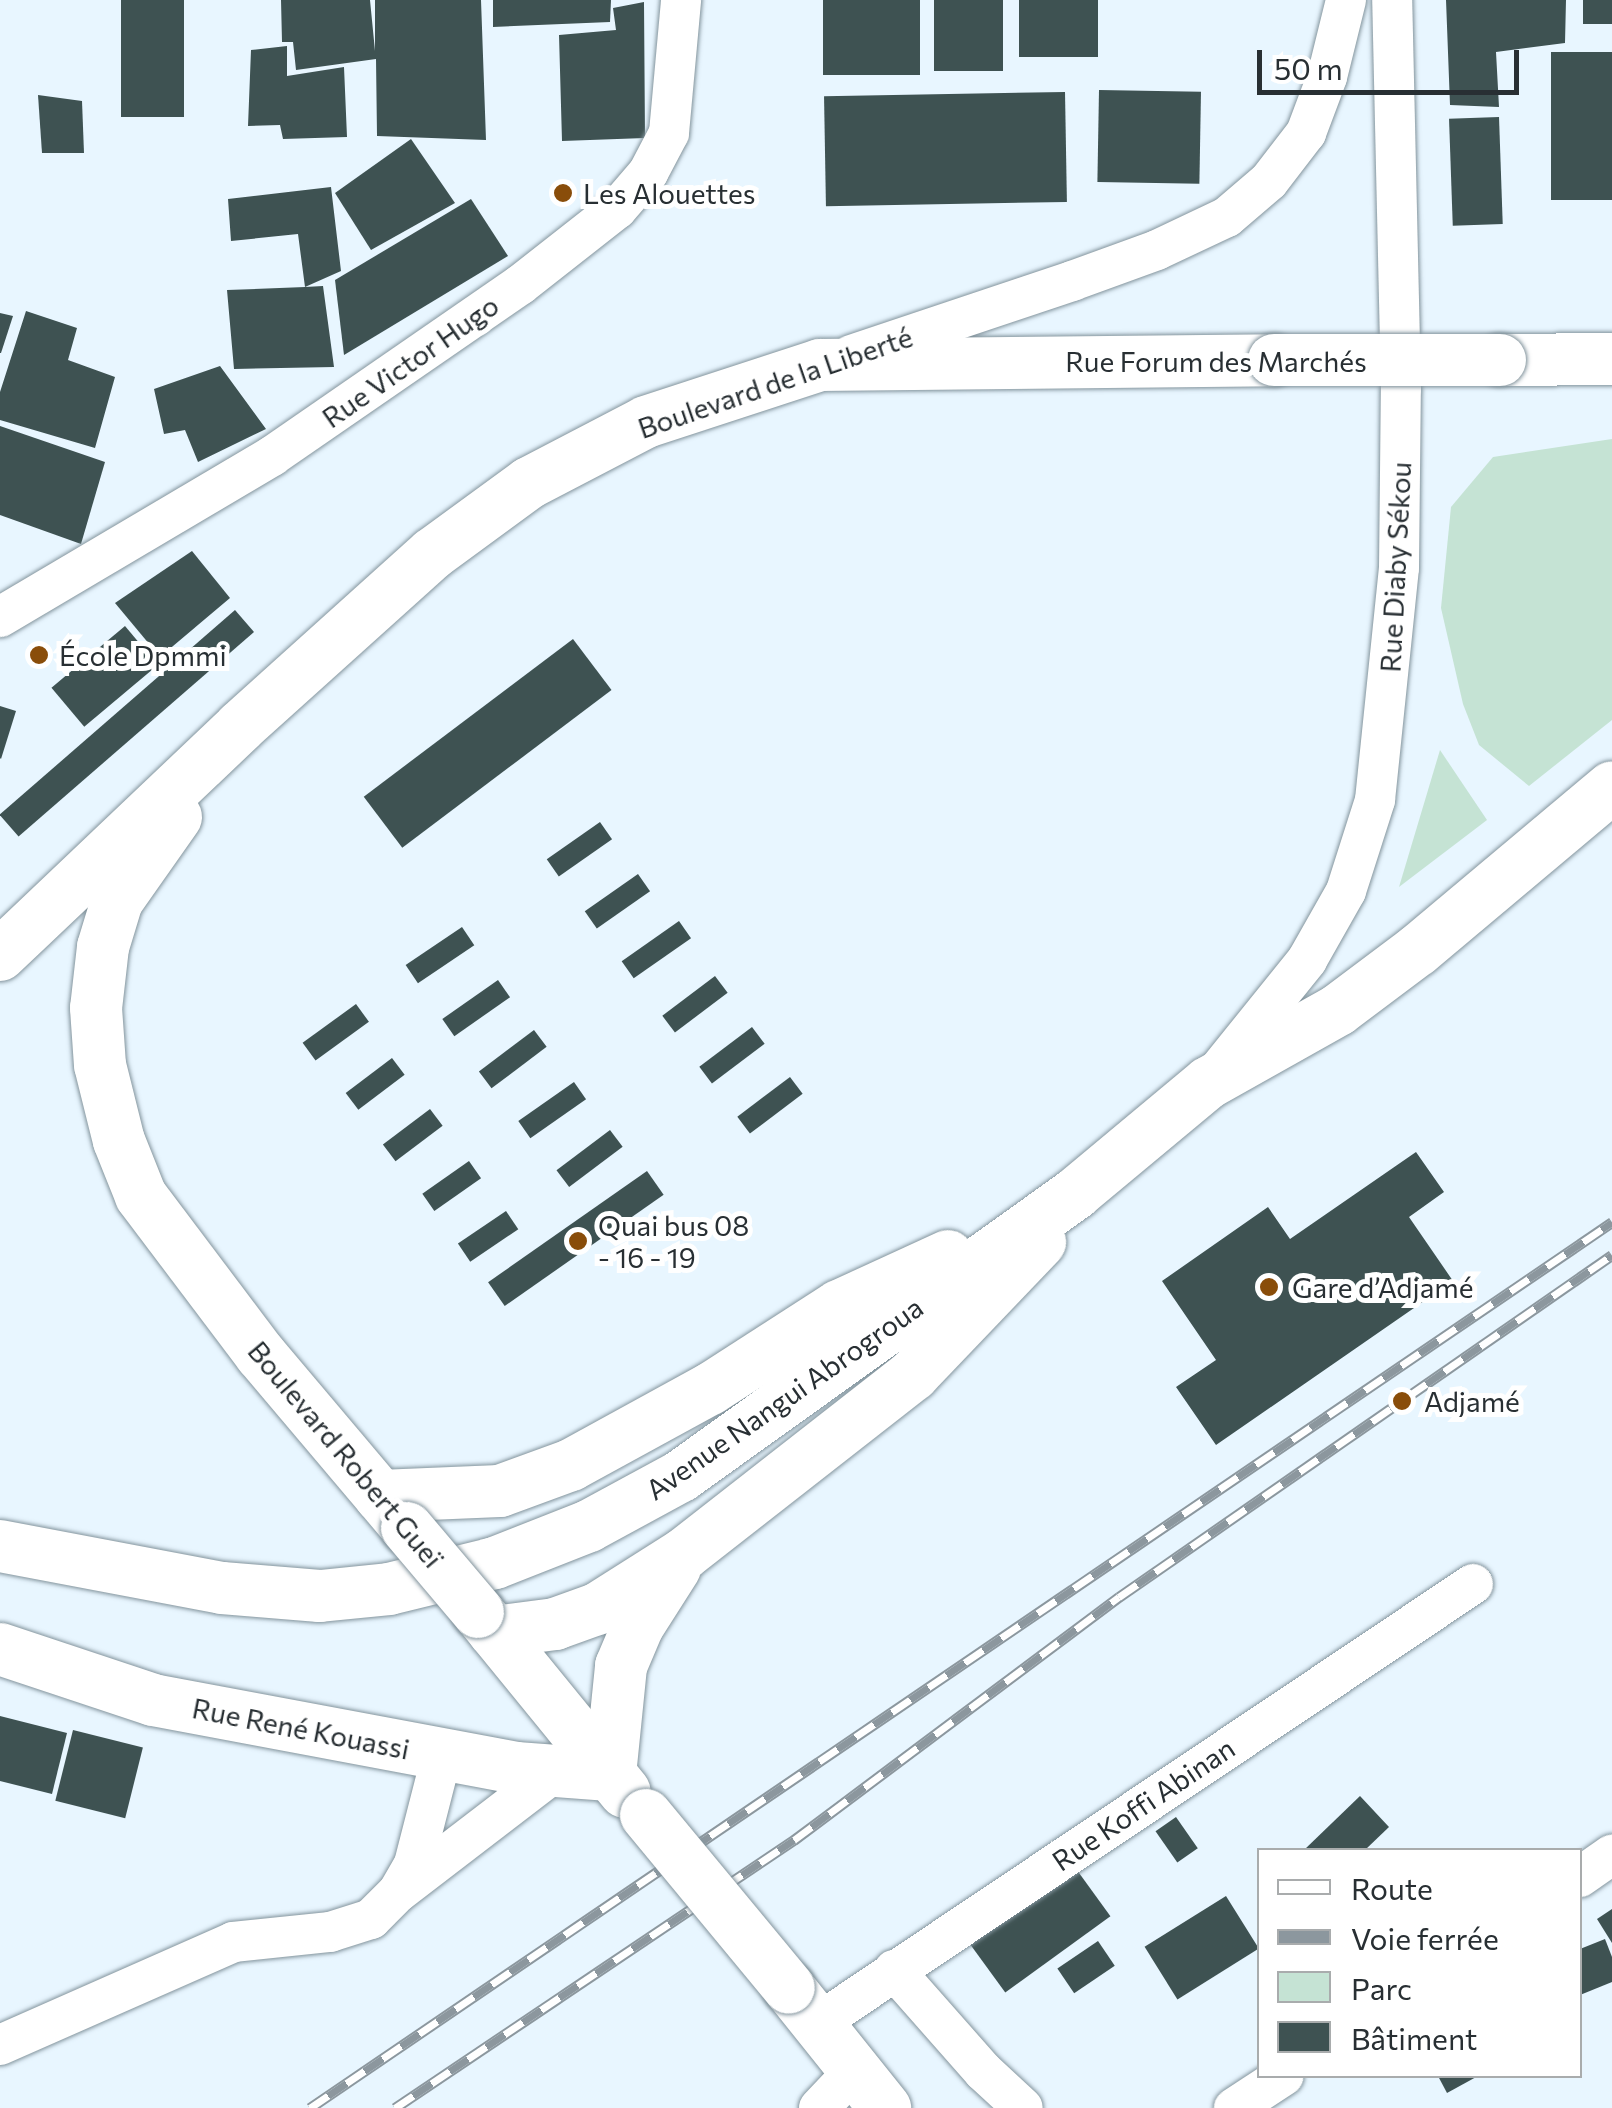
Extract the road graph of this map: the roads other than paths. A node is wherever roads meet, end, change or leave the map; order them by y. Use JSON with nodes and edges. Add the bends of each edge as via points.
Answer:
{"nodes":[{"id":1,"x":681,"y":0,"type":"edge"},
{"id":2,"x":1346,"y":0,"type":"edge"},
{"id":3,"x":1392,"y":0,"type":"edge"},
{"id":4,"x":1612,"y":359,"type":"edge"},
{"id":5,"x":820,"y":365,"type":"junction"},
{"id":6,"x":0,"y":617,"type":"edge"},
{"id":7,"x":240,"y":726,"type":"junction"},
{"id":8,"x":1612,"y":787,"type":"edge"},
{"id":9,"x":0,"y":955,"type":"edge"},
{"id":10,"x":1208,"y":1083,"type":"junction"},
{"id":11,"x":1076,"y":1193,"type":"junction"},
{"id":12,"x":1030,"y":1224,"type":"junction"},
{"id":13,"x":371,"y":1484,"type":"junction"},
{"id":14,"x":0,"y":1546,"type":"edge"},
{"id":15,"x":684,"y":1554,"type":"junction"},
{"id":16,"x":1473,"y":1584,"type":"dead end"},
{"id":17,"x":486,"y":1622,"type":"junction"},
{"id":18,"x":0,"y":1649,"type":"edge"},
{"id":19,"x":442,"y":1755,"type":"junction"},
{"id":20,"x":556,"y":1771,"type":"junction"},
{"id":21,"x":610,"y":1775,"type":"junction"},
{"id":22,"x":1612,"y":1855,"type":"edge"},
{"id":23,"x":1582,"y":1876,"type":"edge"},
{"id":24,"x":398,"y":1892,"type":"junction"},
{"id":25,"x":894,"y":1970,"type":"junction"},
{"id":26,"x":802,"y":2006,"type":"junction"},
{"id":27,"x":0,"y":2044,"type":"edge"},
{"id":28,"x":1280,"y":2078,"type":"edge"},
{"id":29,"x":870,"y":2090,"type":"edge"},
{"id":30,"x":819,"y":2108,"type":"edge"},
{"id":31,"x":1023,"y":2108,"type":"edge"},
{"id":32,"x":1234,"y":2108,"type":"edge"}],
"edges":[{"from":1,"to":6,"type":"street","name":"Rue Victor Hugo","via":[[669,133],[648,173],[617,209],[520,285],[272,456]]},
{"from":2,"to":5,"type":"street","name":"Boulevard de la Liberté","via":[[1306,133],[1269,181],[1227,216],[1072,282]]},
{"from":3,"to":10,"type":"street","name":"Rue Diaby Sékou","via":[[1398,568],[1376,800],[1346,892],[1308,960]]},
{"from":4,"to":5,"type":"main road","name":"Rue Forum des Marchés","bridge":true},
{"from":5,"to":7,"type":"main road","name":"Boulevard de la Liberté","via":[[646,422],[529,482],[432,554]]},
{"from":7,"to":9,"type":"main road","name":"Boulevard de la Liberté"},
{"from":7,"to":13,"type":"main road","name":"Boulevard Robert Gueï","via":[[118,901],[103,947],[96,1008],[100,1066],[141,1196]]},
{"from":8,"to":10,"type":"main road","name":"Avenue Nangui Abrogroua","via":[[1365,990]]},
{"from":10,"to":11,"type":"main road","name":"Avenue Nangui Abrogroua"},
{"from":11,"to":12,"type":"main road","name":"Avenue Nangui Abrogroua"},
{"from":11,"to":15,"type":"main road","name":"Avenue Nangui Abrogroua","via":[[1003,1286],[913,1375]]},
{"from":12,"to":13,"type":"main road","via":[[839,1306],[710,1389],[571,1464],[500,1491]]},
{"from":12,"to":14,"type":"main road","name":"Avenue Nangui Abrogroua","via":[[681,1476],[589,1526],[495,1563],[389,1589],[320,1596],[222,1588]]},
{"from":13,"to":17,"type":"main road","name":"Boulevard Robert Gueï","bridge":true},
{"from":15,"to":17,"type":"main road","via":[[596,1609],[555,1624]]},
{"from":15,"to":21,"type":"main road","via":[[621,1666]]},
{"from":16,"to":25,"type":"street","name":"Rue Koffi Abinan"},
{"from":17,"to":21,"type":"main road","name":"Boulevard Robert Gueï"},
{"from":18,"to":19,"type":"main road","name":"Rue René Kouassi","via":[[153,1700]]},
{"from":19,"to":20,"type":"main road","name":"Rue René Kouassi"},
{"from":19,"to":24,"type":"street","via":[[414,1864]]},
{"from":20,"to":21,"type":"main road","name":"Rue René Kouassi"},
{"from":20,"to":24,"type":"street"},
{"from":21,"to":26,"type":"main road","name":"Boulevard Robert Gueï","bridge":true},
{"from":22,"to":23,"type":"street"},
{"from":24,"to":27,"type":"street","via":[[370,1919],[330,1932],[233,1942]]},
{"from":25,"to":26,"type":"street","name":"Rue Koffi Abinan"},
{"from":25,"to":31,"type":"street"},
{"from":26,"to":29,"type":"main road","name":"Boulevard Robert Gueï"},
{"from":28,"to":32,"type":"street"},
{"from":29,"to":30,"type":"street"}]}
